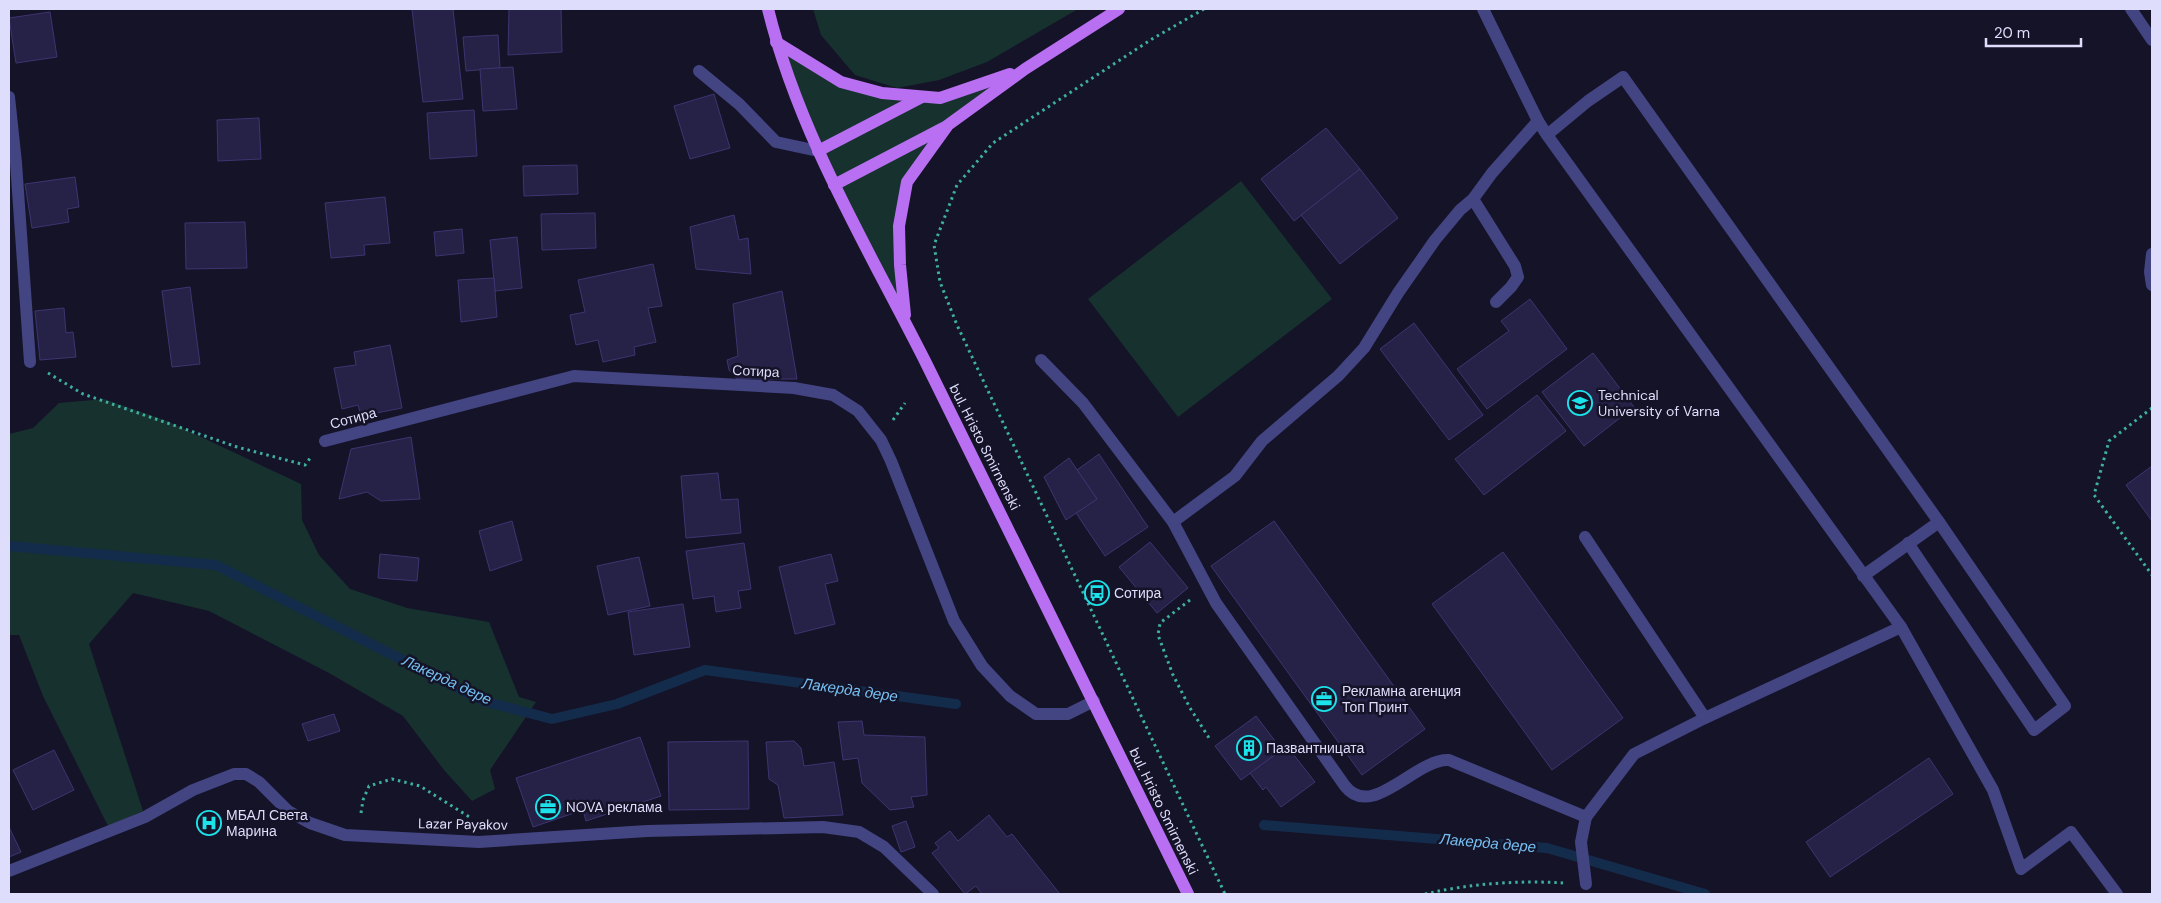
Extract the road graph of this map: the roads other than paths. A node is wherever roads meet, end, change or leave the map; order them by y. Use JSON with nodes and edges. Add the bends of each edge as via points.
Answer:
{"nodes":[{"id":1,"x":768,"y":9,"type":"edge"},
{"id":2,"x":1119,"y":9,"type":"edge"},
{"id":3,"x":1483,"y":9,"type":"edge"},
{"id":4,"x":2131,"y":9,"type":"edge"},
{"id":5,"x":2152,"y":40,"type":"edge"},
{"id":6,"x":776,"y":42,"type":"junction"},
{"id":7,"x":1025,"y":70,"type":"junction"},
{"id":8,"x":699,"y":71,"type":"dead end"},
{"id":9,"x":9,"y":97,"type":"edge"},
{"id":10,"x":922,"y":97,"type":"junction"},
{"id":11,"x":1538,"y":121,"type":"junction"},
{"id":12,"x":948,"y":125,"type":"junction"},
{"id":13,"x":1548,"y":135,"type":"junction"},
{"id":14,"x":818,"y":151,"type":"junction"},
{"id":15,"x":834,"y":185,"type":"junction"},
{"id":16,"x":1473,"y":200,"type":"junction"},
{"id":17,"x":2152,"y":254,"type":"edge"},
{"id":18,"x":2152,"y":285,"type":"edge"},
{"id":19,"x":1496,"y":302,"type":"dead end"},
{"id":20,"x":906,"y":323,"type":"junction"},
{"id":21,"x":1041,"y":360,"type":"dead end"},
{"id":22,"x":30,"y":362,"type":"road end"},
{"id":23,"x":326,"y":441,"type":"road end"},
{"id":24,"x":1173,"y":522,"type":"junction"},
{"id":25,"x":1939,"y":522,"type":"junction"},
{"id":26,"x":1585,"y":537,"type":"dead end"},
{"id":27,"x":1908,"y":544,"type":"junction"},
{"id":28,"x":1863,"y":576,"type":"junction"},
{"id":29,"x":1900,"y":627,"type":"junction"},
{"id":30,"x":1094,"y":701,"type":"junction"},
{"id":31,"x":1705,"y":718,"type":"junction"},
{"id":32,"x":1586,"y":817,"type":"junction"},
{"id":33,"x":9,"y":871,"type":"edge"},
{"id":34,"x":1586,"y":879,"type":"road end"},
{"id":35,"x":933,"y":894,"type":"edge"},
{"id":36,"x":1188,"y":894,"type":"edge"},
{"id":37,"x":2117,"y":894,"type":"edge"}],
"edges":[{"from":1,"to":6,"type":"main road","name":"bul. Hristo Smirnenski"},
{"from":2,"to":7,"type":"main road"},
{"from":3,"to":11,"type":"street"},
{"from":4,"to":5,"type":"street"},
{"from":6,"to":10,"type":"main road","via":[[841,82],[882,93]]},
{"from":6,"to":14,"type":"main road","name":"bul. Hristo Smirnenski"},
{"from":7,"to":10,"type":"main road","via":[[940,98]]},
{"from":7,"to":12,"type":"main road"},
{"from":8,"to":14,"type":"street","via":[[739,104],[776,142]]},
{"from":9,"to":22,"type":"street"},
{"from":10,"to":14,"type":"main road"},
{"from":11,"to":13,"type":"street"},
{"from":11,"to":16,"type":"street"},
{"from":12,"to":15,"type":"main road"},
{"from":12,"to":20,"type":"main road","via":[[907,182],[899,226]]},
{"from":13,"to":25,"type":"street","via":[[1623,77]]},
{"from":13,"to":28,"type":"street"},
{"from":14,"to":15,"type":"main road","name":"bul. Hristo Smirnenski"},
{"from":15,"to":20,"type":"main road","name":"bul. Hristo Smirnenski"},
{"from":16,"to":19,"type":"street","via":[[1515,266],[1518,277]]},
{"from":16,"to":24,"type":"street","via":[[1460,210],[1435,240],[1364,348],[1338,376],[1262,441],[1235,476]]},
{"from":17,"to":18,"type":"street"},
{"from":20,"to":30,"type":"main road","name":"bul. Hristo Smirnenski"},
{"from":21,"to":24,"type":"street","via":[[1083,402]]},
{"from":23,"to":30,"type":"street","name":"Сотира","via":[[574,376],[794,388],[833,394],[858,411],[881,440],[954,620],[982,666],[1010,696],[1036,714],[1068,714]]},
{"from":24,"to":32,"type":"street","via":[[1216,603],[1349,791],[1362,798],[1375,796],[1433,762],[1449,760]]},
{"from":25,"to":27,"type":"street"},
{"from":25,"to":27,"type":"street","via":[[2065,706],[2034,730]]},
{"from":26,"to":31,"type":"street"},
{"from":27,"to":28,"type":"street"},
{"from":28,"to":29,"type":"street"},
{"from":29,"to":31,"type":"street"},
{"from":29,"to":37,"type":"street","via":[[1993,790],[2021,868],[2072,832]]},
{"from":30,"to":36,"type":"main road","name":"bul. Hristo Smirnenski"},
{"from":31,"to":32,"type":"street","via":[[1634,754]]},
{"from":32,"to":34,"type":"street","via":[[1581,842]]},
{"from":33,"to":35,"type":"street","name":"Lazar Payakov","via":[[145,817],[193,790],[234,774],[246,774],[259,782],[288,811],[310,823],[345,835],[479,842],[823,827],[859,832],[884,847]]}]}
